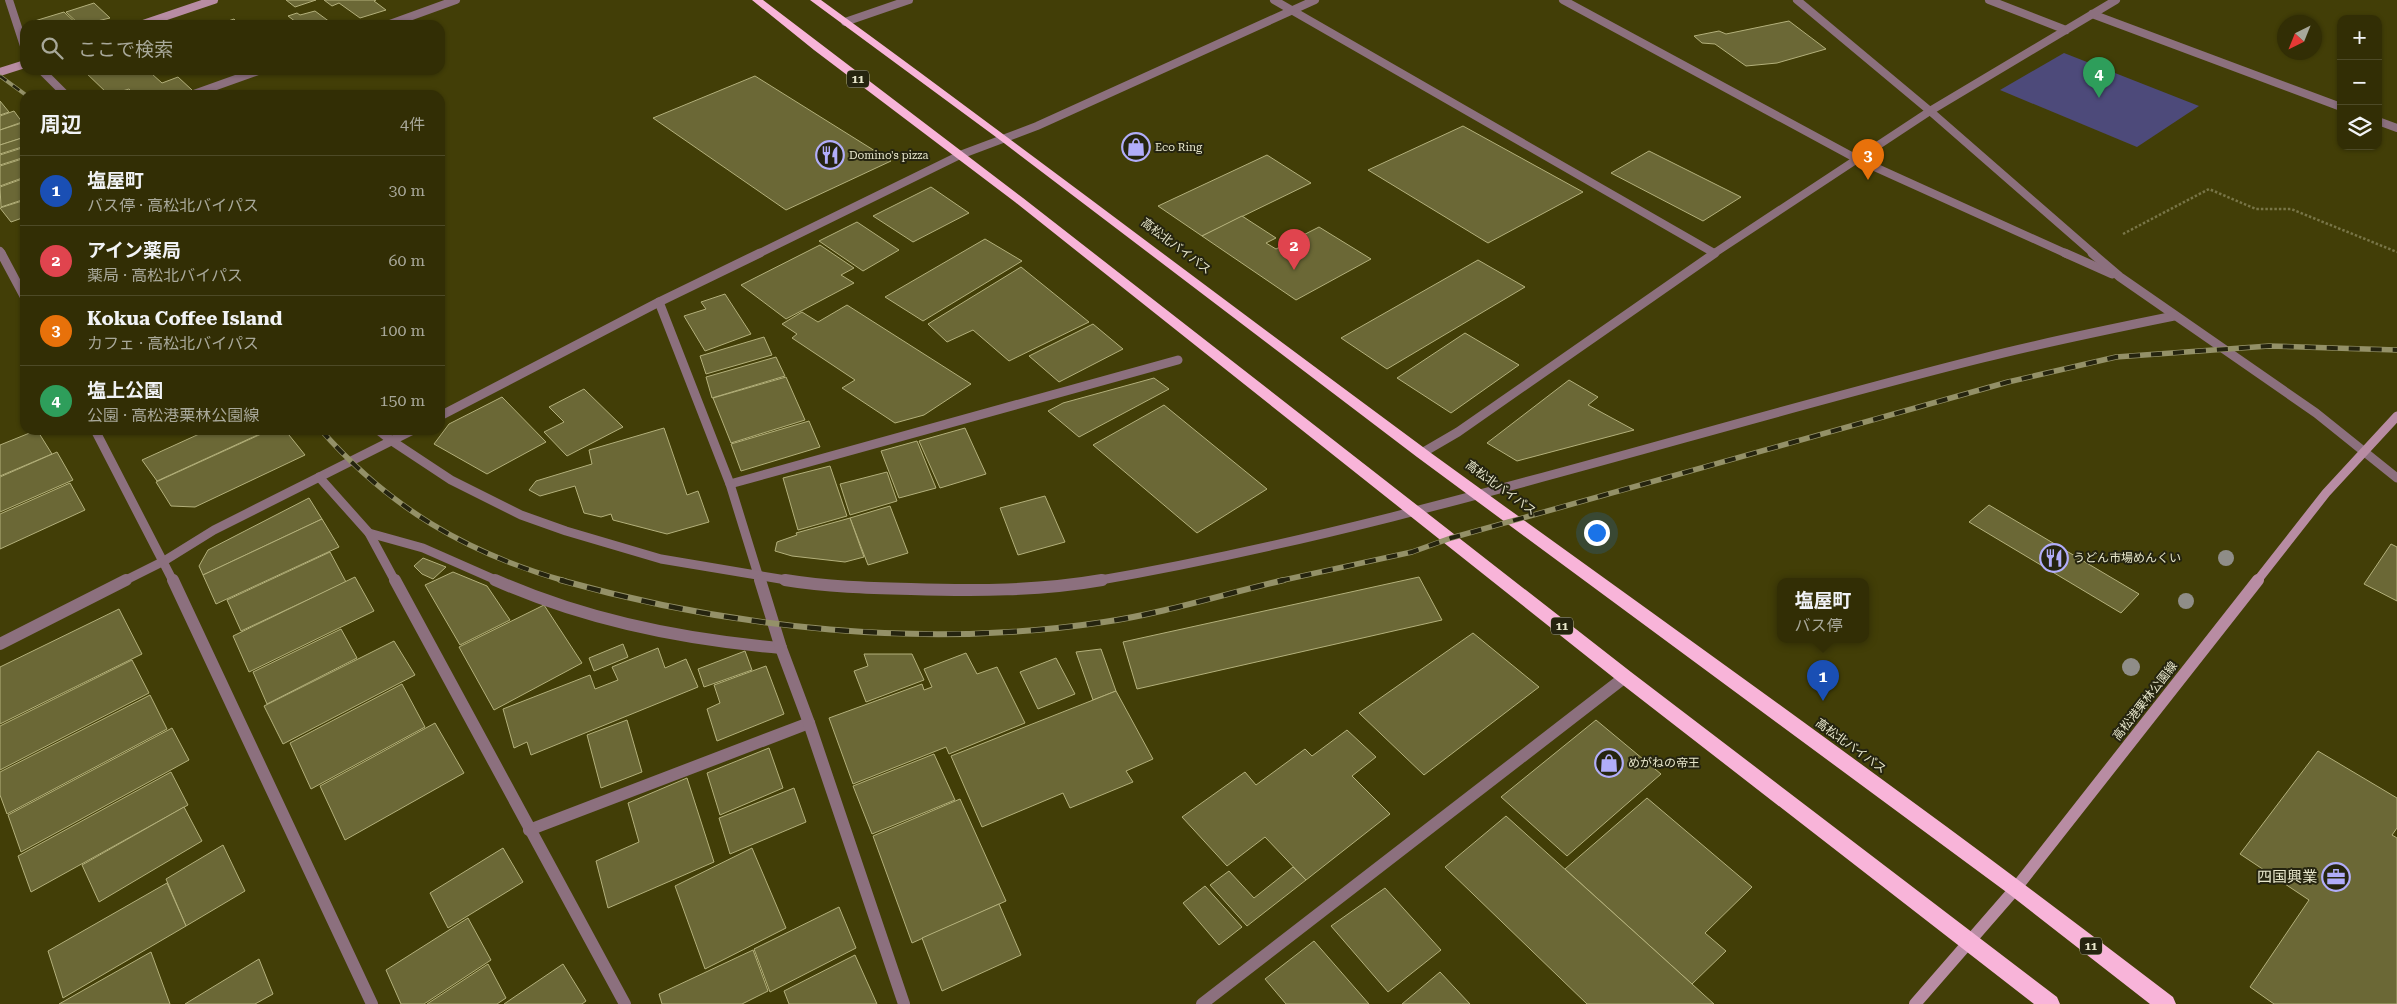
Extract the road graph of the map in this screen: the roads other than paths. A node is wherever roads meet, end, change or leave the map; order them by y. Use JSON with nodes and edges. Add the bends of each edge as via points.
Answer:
{"nodes":[{"id":1,"x":9,"y":0,"type":"edge"},
{"id":2,"x":214,"y":0,"type":"edge"},
{"id":3,"x":456,"y":0,"type":"edge"},
{"id":4,"x":757,"y":0,"type":"edge"},
{"id":5,"x":815,"y":0,"type":"edge"},
{"id":6,"x":909,"y":0,"type":"edge"},
{"id":7,"x":1274,"y":0,"type":"edge"},
{"id":8,"x":1315,"y":0,"type":"edge"},
{"id":9,"x":1563,"y":0,"type":"edge"},
{"id":10,"x":1797,"y":0,"type":"edge"},
{"id":11,"x":1990,"y":0,"type":"edge"},
{"id":12,"x":2116,"y":0,"type":"edge"},
{"id":13,"x":1292,"y":10,"type":"junction"},
{"id":14,"x":2092,"y":14,"type":"junction"},
{"id":15,"x":155,"y":20,"type":"edge"},
{"id":16,"x":401,"y":20,"type":"edge"},
{"id":17,"x":845,"y":22,"type":"junction"},
{"id":18,"x":2066,"y":30,"type":"junction"},
{"id":19,"x":20,"y":34,"type":"edge"},
{"id":20,"x":20,"y":66,"type":"edge"},
{"id":21,"x":0,"y":72,"type":"edge"},
{"id":22,"x":46,"y":75,"type":"edge"},
{"id":23,"x":247,"y":75,"type":"edge"},
{"id":24,"x":61,"y":90,"type":"edge"},
{"id":25,"x":205,"y":90,"type":"edge"},
{"id":26,"x":2337,"y":106,"type":"edge"},
{"id":27,"x":1930,"y":111,"type":"junction"},
{"id":28,"x":2382,"y":122,"type":"edge"},
{"id":29,"x":2397,"y":128,"type":"edge"},
{"id":30,"x":1004,"y":138,"type":"junction"},
{"id":31,"x":960,"y":155,"type":"junction"},
{"id":32,"x":1857,"y":159,"type":"junction"},
{"id":33,"x":0,"y":250,"type":"edge"},
{"id":34,"x":1714,"y":253,"type":"junction"},
{"id":35,"x":2120,"y":277,"type":"junction"},
{"id":36,"x":20,"y":288,"type":"edge"},
{"id":37,"x":660,"y":302,"type":"junction"},
{"id":38,"x":2174,"y":316,"type":"junction"},
{"id":39,"x":1178,"y":360,"type":"dead end"},
{"id":40,"x":445,"y":413,"type":"edge"},
{"id":41,"x":2397,"y":416,"type":"edge"},
{"id":42,"x":98,"y":435,"type":"edge"},
{"id":43,"x":384,"y":435,"type":"edge"},
{"id":44,"x":403,"y":435,"type":"edge"},
{"id":45,"x":392,"y":441,"type":"junction"},
{"id":46,"x":2364,"y":452,"type":"junction"},
{"id":47,"x":1422,"y":453,"type":"junction"},
{"id":48,"x":319,"y":477,"type":"junction"},
{"id":49,"x":2397,"y":478,"type":"edge"},
{"id":50,"x":730,"y":484,"type":"junction"},
{"id":51,"x":1480,"y":494,"type":"junction"},
{"id":52,"x":1416,"y":511,"type":"junction"},
{"id":53,"x":369,"y":534,"type":"junction"},
{"id":54,"x":164,"y":561,"type":"junction"},
{"id":55,"x":759,"y":576,"type":"junction"},
{"id":56,"x":0,"y":644,"type":"edge"},
{"id":57,"x":781,"y":648,"type":"junction"},
{"id":58,"x":1625,"y":677,"type":"junction"},
{"id":59,"x":809,"y":723,"type":"junction"},
{"id":60,"x":529,"y":830,"type":"junction"},
{"id":61,"x":2016,"y":888,"type":"junction"},
{"id":62,"x":1970,"y":942,"type":"junction"},
{"id":63,"x":372,"y":1004,"type":"edge"},
{"id":64,"x":625,"y":1004,"type":"edge"},
{"id":65,"x":904,"y":1004,"type":"edge"},
{"id":66,"x":1202,"y":1004,"type":"edge"},
{"id":67,"x":1915,"y":1004,"type":"edge"},
{"id":68,"x":2050,"y":1004,"type":"edge"},
{"id":69,"x":2166,"y":1004,"type":"edge"}],
"edges":[{"from":1,"to":19,"type":"street"},
{"from":2,"to":15,"type":"main road"},
{"from":3,"to":16,"type":"street"},
{"from":4,"to":31,"type":"highway","number":"11"},
{"from":5,"to":17,"type":"highway","name":"高松北バイパス","number":"11"},
{"from":6,"to":17,"type":"street"},
{"from":7,"to":13,"type":"street"},
{"from":8,"to":13,"type":"street"},
{"from":9,"to":32,"type":"street"},
{"from":10,"to":27,"type":"street"},
{"from":11,"to":18,"type":"street"},
{"from":12,"to":14,"type":"street"},
{"from":13,"to":30,"type":"street"},
{"from":13,"to":34,"type":"street"},
{"from":14,"to":18,"type":"street"},
{"from":14,"to":26,"type":"street"},
{"from":17,"to":30,"type":"highway","name":"高松北バイパス","number":"11"},
{"from":18,"to":27,"type":"street"},
{"from":20,"to":21,"type":"main road"},
{"from":22,"to":24,"type":"street"},
{"from":23,"to":25,"type":"street"},
{"from":27,"to":32,"type":"street"},
{"from":27,"to":35,"type":"street"},
{"from":28,"to":29,"type":"street"},
{"from":30,"to":31,"type":"street"},
{"from":30,"to":47,"type":"highway","name":"高松北バイパス","number":"11"},
{"from":31,"to":37,"type":"street"},
{"from":31,"to":52,"type":"highway","number":"11"},
{"from":32,"to":34,"type":"street"},
{"from":32,"to":35,"type":"street"},
{"from":33,"to":36,"type":"street"},
{"from":34,"to":47,"type":"street","via":[[1458,432]]},
{"from":35,"to":38,"type":"street"},
{"from":37,"to":40,"type":"street"},
{"from":37,"to":50,"type":"street"},
{"from":38,"to":46,"type":"street","via":[[2316,413]]},
{"from":38,"to":51,"type":"street","via":[[2026,347]]},
{"from":39,"to":50,"type":"street"},
{"from":41,"to":46,"type":"main road","name":"高松港栗林公園線"},
{"from":42,"to":54,"type":"street"},
{"from":43,"to":45,"type":"street"},
{"from":44,"to":45,"type":"street"},
{"from":45,"to":48,"type":"street"},
{"from":45,"to":55,"type":"street","via":[[451,480],[520,515],[661,559]]},
{"from":46,"to":49,"type":"street"},
{"from":46,"to":61,"type":"main road","name":"高松港栗林公園線","via":[[2326,494]]},
{"from":47,"to":51,"type":"highway","name":"高松北バイパス","number":"11"},
{"from":48,"to":53,"type":"street"},
{"from":48,"to":54,"type":"street","via":[[214,530]]},
{"from":50,"to":55,"type":"street"},
{"from":51,"to":52,"type":"street"},
{"from":51,"to":61,"type":"highway","name":"高松北バイパス","number":"11"},
{"from":52,"to":55,"type":"street","via":[[1216,559],[1092,582],[1037,588],[905,590],[826,587]]},
{"from":52,"to":58,"type":"highway","number":"11"},
{"from":53,"to":57,"type":"street","via":[[423,548],[511,587],[611,620],[722,644]]},
{"from":53,"to":60,"type":"street"},
{"from":54,"to":56,"type":"street"},
{"from":54,"to":63,"type":"street"},
{"from":55,"to":57,"type":"street"},
{"from":57,"to":59,"type":"street"},
{"from":58,"to":62,"type":"highway","number":"11"},
{"from":58,"to":66,"type":"street"},
{"from":59,"to":60,"type":"street"},
{"from":59,"to":65,"type":"street"},
{"from":60,"to":64,"type":"street"},
{"from":61,"to":62,"type":"main road","name":"高松港栗林公園線"},
{"from":61,"to":69,"type":"highway","name":"高松北バイパス","number":"11"},
{"from":62,"to":67,"type":"main road","name":"高松港栗林公園線"},
{"from":62,"to":68,"type":"highway","number":"11"}]}
